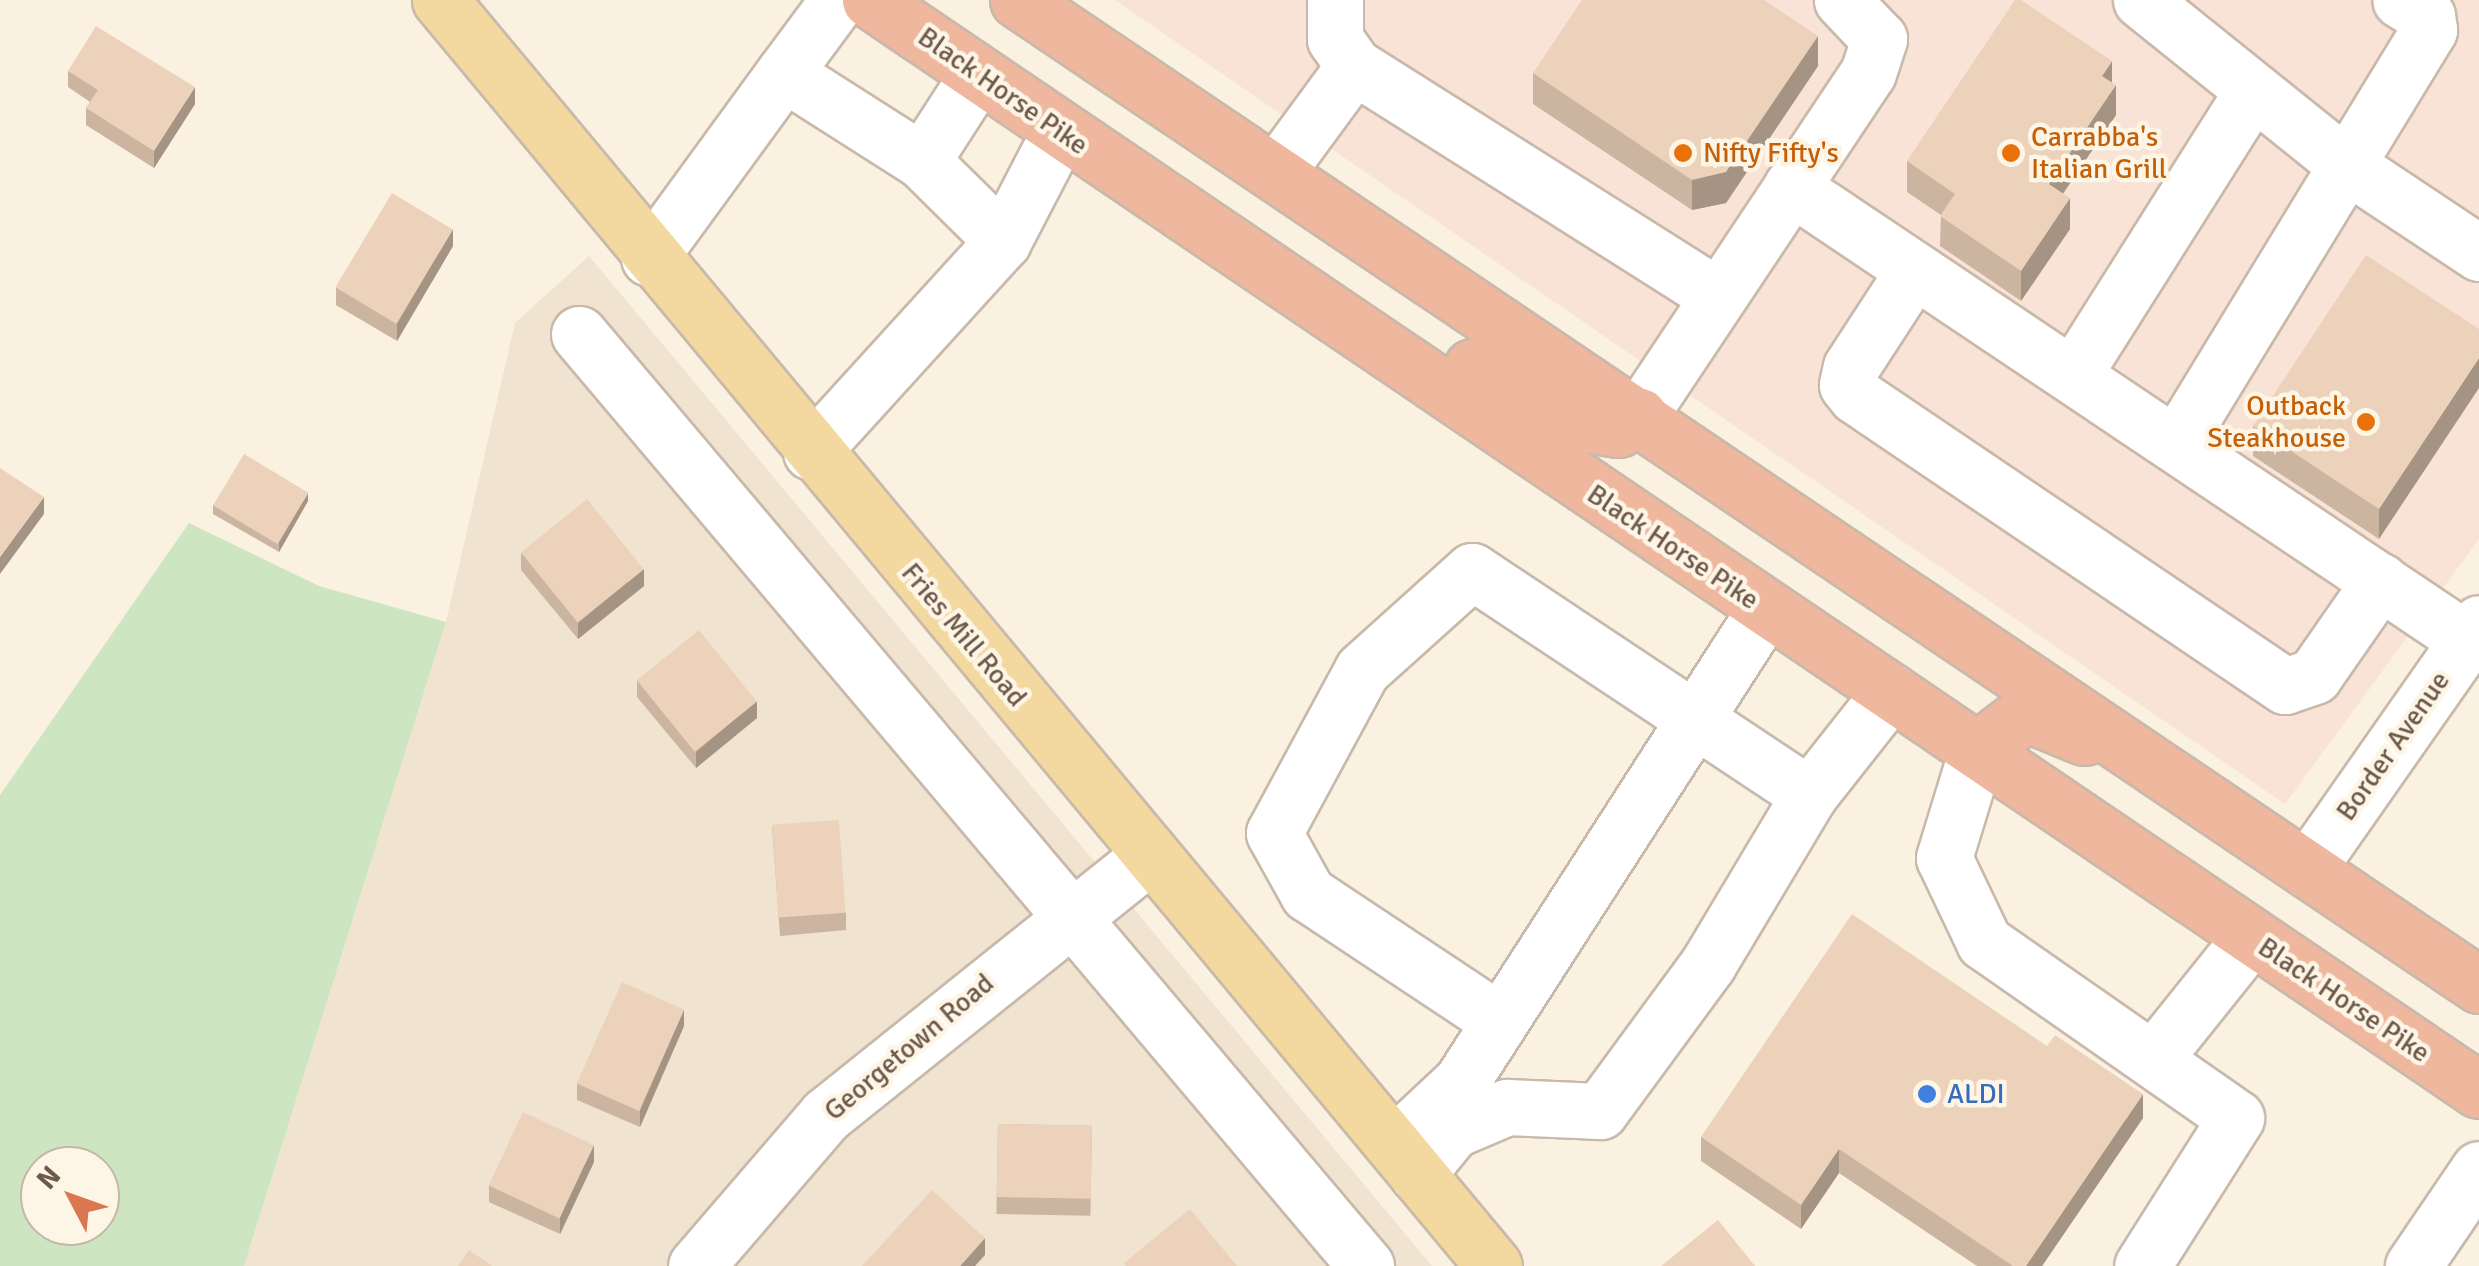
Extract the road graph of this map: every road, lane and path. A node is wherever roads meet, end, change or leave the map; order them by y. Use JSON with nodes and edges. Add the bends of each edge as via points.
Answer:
{"nodes":[{"id":1,"x":440,"y":0,"type":"edge"},
{"id":2,"x":838,"y":0,"type":"edge"},
{"id":3,"x":870,"y":0,"type":"edge"},
{"id":4,"x":1334,"y":0,"type":"edge"},
{"id":5,"x":1842,"y":0,"type":"edge"},
{"id":6,"x":2141,"y":0,"type":"edge"},
{"id":7,"x":2400,"y":0,"type":"edge"},
{"id":8,"x":1042,"y":8,"type":"edge"},
{"id":9,"x":1354,"y":66,"type":"junction"},
{"id":10,"x":784,"y":73,"type":"junction"},
{"id":11,"x":978,"y":74,"type":"junction"},
{"id":12,"x":2252,"y":92,"type":"junction"},
{"id":13,"x":1060,"y":130,"type":"junction"},
{"id":14,"x":922,"y":160,"type":"junction"},
{"id":15,"x":2345,"y":164,"type":"junction"},
{"id":16,"x":1277,"y":171,"type":"junction"},
{"id":17,"x":1791,"y":187,"type":"junction"},
{"id":18,"x":1003,"y":242,"type":"junction"},
{"id":19,"x":2479,"y":253,"type":"edge"},
{"id":20,"x":649,"y":258,"type":"junction"},
{"id":21,"x":1914,"y":270,"type":"junction"},
{"id":22,"x":1716,"y":295,"type":"junction"},
{"id":23,"x":1323,"y":312,"type":"junction"},
{"id":24,"x":579,"y":334,"type":"dead end"},
{"id":25,"x":2073,"y":375,"type":"junction"},
{"id":26,"x":1639,"y":416,"type":"junction"},
{"id":27,"x":2178,"y":440,"type":"junction"},
{"id":28,"x":811,"y":452,"type":"junction"},
{"id":29,"x":2380,"y":581,"type":"junction"},
{"id":30,"x":1765,"y":610,"type":"junction"},
{"id":31,"x":2473,"y":632,"type":"edge"},
{"id":32,"x":1891,"y":691,"type":"junction"},
{"id":33,"x":1694,"y":719,"type":"junction"},
{"id":34,"x":1977,"y":750,"type":"junction"},
{"id":35,"x":1809,"y":794,"type":"junction"},
{"id":36,"x":2211,"y":803,"type":"junction"},
{"id":37,"x":1149,"y":856,"type":"junction"},
{"id":38,"x":2307,"y":869,"type":"junction"},
{"id":39,"x":1068,"y":914,"type":"junction"},
{"id":40,"x":2251,"y":937,"type":"junction"},
{"id":41,"x":2479,"y":985,"type":"edge"},
{"id":42,"x":1498,"y":1020,"type":"junction"},
{"id":43,"x":2154,"y":1058,"type":"junction"},
{"id":44,"x":2479,"y":1090,"type":"edge"},
{"id":45,"x":1405,"y":1160,"type":"junction"},
{"id":46,"x":2479,"y":1169,"type":"edge"},
{"id":47,"x":696,"y":1266,"type":"edge"},
{"id":48,"x":1366,"y":1266,"type":"edge"},
{"id":49,"x":1494,"y":1266,"type":"edge"},
{"id":50,"x":2142,"y":1266,"type":"edge"},
{"id":51,"x":2413,"y":1266,"type":"edge"}],
"edges":[{"from":1,"to":20,"type":"main road","name":"Fries Mill Road"},
{"from":2,"to":10,"type":"street"},
{"from":3,"to":11,"type":"highway","name":"Black Horse Pike"},
{"from":4,"to":9,"type":"street","via":[[1335,39]]},
{"from":5,"to":17,"type":"street","via":[[1879,39],[1868,73]]},
{"from":6,"to":12,"type":"street"},
{"from":7,"to":15,"type":"street","via":[[2427,16],[2429,30]]},
{"from":8,"to":16,"type":"highway"},
{"from":9,"to":16,"type":"street"},
{"from":9,"to":22,"type":"street"},
{"from":10,"to":14,"type":"street"},
{"from":10,"to":20,"type":"street"},
{"from":11,"to":13,"type":"highway","name":"Black Horse Pike"},
{"from":11,"to":14,"type":"street"},
{"from":12,"to":15,"type":"street"},
{"from":12,"to":25,"type":"street"},
{"from":13,"to":18,"type":"street"},
{"from":13,"to":23,"type":"highway","name":"Black Horse Pike"},
{"from":14,"to":18,"type":"street"},
{"from":15,"to":19,"type":"street"},
{"from":15,"to":27,"type":"street"},
{"from":16,"to":26,"type":"highway"},
{"from":17,"to":21,"type":"street"},
{"from":17,"to":22,"type":"street"},
{"from":18,"to":28,"type":"street"},
{"from":20,"to":28,"type":"main road","name":"Fries Mill Road"},
{"from":21,"to":25,"type":"street"},
{"from":21,"to":29,"type":"street","via":[[1852,368],[1847,385],[1856,396],[2284,686],[2314,676]]},
{"from":22,"to":26,"type":"street"},
{"from":23,"to":26,"type":"highway","via":[[1392,322],[1556,420],[1618,429]]},
{"from":23,"to":30,"type":"highway","name":"Black Horse Pike"},
{"from":24,"to":39,"type":"street"},
{"from":25,"to":27,"type":"street"},
{"from":26,"to":36,"type":"highway"},
{"from":27,"to":29,"type":"street"},
{"from":28,"to":37,"type":"main road","name":"Fries Mill Road"},
{"from":29,"to":31,"type":"street"},
{"from":30,"to":32,"type":"highway","name":"Black Horse Pike"},
{"from":30,"to":33,"type":"street"},
{"from":31,"to":38,"type":"street","name":"Border Avenue"},
{"from":32,"to":34,"type":"highway","name":"Black Horse Pike"},
{"from":32,"to":35,"type":"street"},
{"from":33,"to":35,"type":"street"},
{"from":33,"to":42,"type":"street"},
{"from":33,"to":42,"type":"street","via":[[1577,632],[1472,571],[1362,670],[1274,833],[1308,894]]},
{"from":34,"to":36,"type":"highway","via":[[2026,713]]},
{"from":34,"to":40,"type":"highway","name":"Black Horse Pike"},
{"from":34,"to":43,"type":"street","via":[[1944,858],[1984,942]]},
{"from":35,"to":45,"type":"street","via":[[1708,964],[1600,1111],[1507,1107]]},
{"from":36,"to":38,"type":"highway"},
{"from":37,"to":39,"type":"street","name":"Georgetown Road"},
{"from":37,"to":45,"type":"main road","name":"Fries Mill Road"},
{"from":38,"to":41,"type":"highway"},
{"from":39,"to":47,"type":"street","name":"Georgetown Road","via":[[815,1126]]},
{"from":39,"to":48,"type":"street"},
{"from":40,"to":43,"type":"street"},
{"from":40,"to":44,"type":"highway","name":"Black Horse Pike"},
{"from":42,"to":45,"type":"street"},
{"from":43,"to":50,"type":"street","via":[[2236,1118]]},
{"from":45,"to":49,"type":"main road","name":"Fries Mill Road"},
{"from":46,"to":51,"type":"street"}]}
